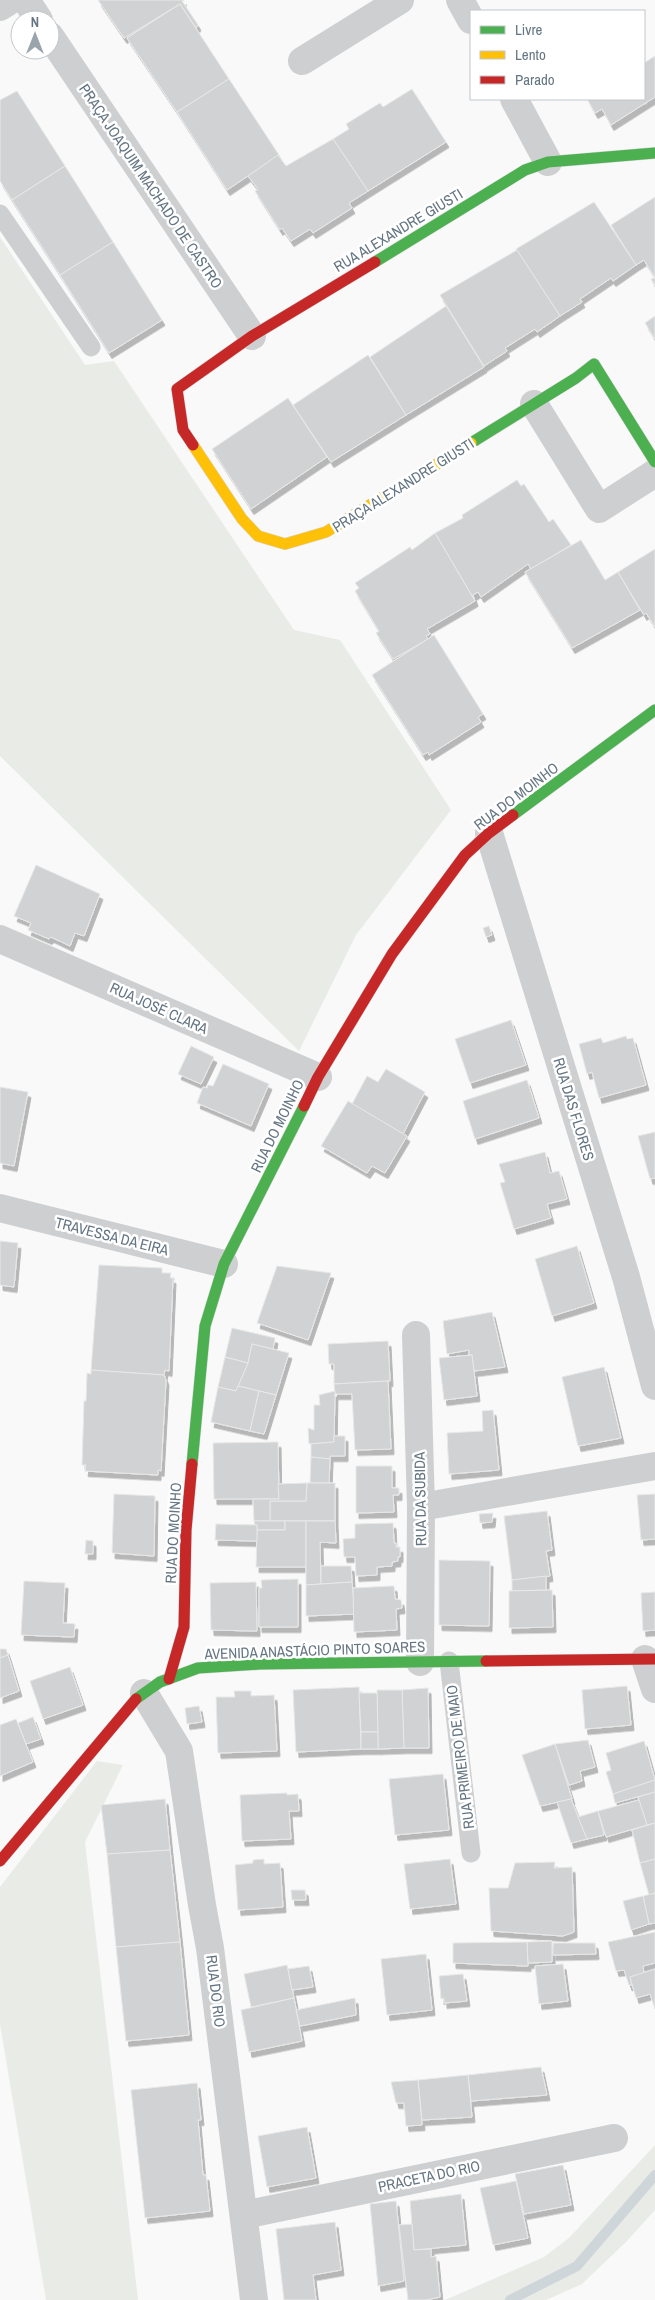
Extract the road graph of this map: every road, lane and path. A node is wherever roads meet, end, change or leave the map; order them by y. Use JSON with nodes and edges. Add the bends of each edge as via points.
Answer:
{"nodes":[{"id":1,"x":11,"y":0,"type":"edge"},
{"id":2,"x":400,"y":0,"type":"edge"},
{"id":3,"x":460,"y":0,"type":"edge"},
{"id":4,"x":0,"y":7,"type":"edge"},
{"id":5,"x":470,"y":18,"type":"edge"},
{"id":6,"x":60,"y":51,"type":"edge"},
{"id":7,"x":302,"y":62,"type":"dead end"},
{"id":8,"x":515,"y":100,"type":"edge"},
{"id":9,"x":655,"y":153,"type":"edge"},
{"id":10,"x":548,"y":162,"type":"junction"},
{"id":11,"x":0,"y":214,"type":"edge"},
{"id":12,"x":252,"y":336,"type":"junction"},
{"id":13,"x":91,"y":347,"type":"dead end"},
{"id":14,"x":177,"y":389,"type":"joint"},
{"id":15,"x":534,"y":404,"type":"junction"},
{"id":16,"x":655,"y":462,"type":"edge"},
{"id":17,"x":655,"y":472,"type":"edge"},
{"id":18,"x":655,"y":710,"type":"edge"},
{"id":19,"x":488,"y":833,"type":"junction"},
{"id":20,"x":0,"y":939,"type":"edge"},
{"id":21,"x":318,"y":1077,"type":"junction"},
{"id":22,"x":0,"y":1208,"type":"edge"},
{"id":23,"x":224,"y":1264,"type":"junction"},
{"id":24,"x":416,"y":1335,"type":"dead end"},
{"id":25,"x":655,"y":1386,"type":"edge"},
{"id":26,"x":655,"y":1466,"type":"edge"},
{"id":27,"x":421,"y":1507,"type":"junction"},
{"id":28,"x":650,"y":1659,"type":"edge"},
{"id":29,"x":420,"y":1662,"type":"junction"},
{"id":30,"x":449,"y":1662,"type":"junction"},
{"id":31,"x":169,"y":1679,"type":"junction"},
{"id":32,"x":655,"y":1689,"type":"edge"},
{"id":33,"x":144,"y":1693,"type":"junction"},
{"id":34,"x":471,"y":1853,"type":"dead end"},
{"id":35,"x":0,"y":1861,"type":"edge"},
{"id":36,"x":614,"y":2138,"type":"dead end"},
{"id":37,"x":244,"y":2215,"type":"junction"},
{"id":38,"x":254,"y":2300,"type":"edge"}],
"edges":[{"from":1,"to":4,"type":"street"},
{"from":2,"to":7,"type":"street"},
{"from":3,"to":5,"type":"street"},
{"from":6,"to":12,"type":"street","name":"PRAÇA JOAQUIM MACHADO DE CASTRO"},
{"from":8,"to":10,"type":"street"},
{"from":9,"to":10,"type":"street","name":"RUA ALEXANDRE GIUSTI"},
{"from":10,"to":12,"type":"street","name":"RUA ALEXANDRE GIUSTI","via":[[525,170]]},
{"from":11,"to":13,"type":"lane"},
{"from":12,"to":14,"type":"street","name":"RUA ALEXANDRE GIUSTI"},
{"from":14,"to":15,"type":"street","name":"PRAÇA ALEXANDRE GIUSTI","via":[[183,430],[242,519],[258,536],[285,544],[326,532]]},
{"from":15,"to":16,"type":"street","name":"PRAÇA ALEXANDRE GIUSTI","via":[[594,364]]},
{"from":15,"to":17,"type":"street","via":[[599,509]]},
{"from":18,"to":19,"type":"street","name":"RUA DO MOINHO"},
{"from":19,"to":21,"type":"street","name":"RUA DO MOINHO","via":[[465,855],[392,954]]},
{"from":19,"to":25,"type":"street","name":"RUA DAS FLORES","via":[[626,1277]]},
{"from":20,"to":21,"type":"street","name":"RUA JOSÉ CLARA"},
{"from":21,"to":23,"type":"street","name":"RUA DO MOINHO"},
{"from":22,"to":23,"type":"street","name":"TRAVESSA DA EIRA"},
{"from":23,"to":31,"type":"street","name":"RUA DO MOINHO","via":[[205,1326],[186,1530],[184,1627]]},
{"from":24,"to":27,"type":"street","name":"RUA DA SUBIDA"},
{"from":26,"to":27,"type":"street"},
{"from":27,"to":29,"type":"street","name":"RUA DA SUBIDA"},
{"from":28,"to":30,"type":"street","name":"AVENIDA ANASTÁCIO PINTO SOARES"},
{"from":28,"to":32,"type":"street"},
{"from":29,"to":30,"type":"street","name":"AVENIDA ANASTÁCIO PINTO SOARES"},
{"from":29,"to":31,"type":"street","name":"AVENIDA ANASTÁCIO PINTO SOARES","via":[[198,1668]]},
{"from":30,"to":34,"type":"lane","name":"RUA PRIMEIRO DE MAIO"},
{"from":31,"to":33,"type":"street","name":"AVENIDA ANASTÁCIO PINTO SOARES"},
{"from":33,"to":35,"type":"street","name":"AVENIDA ANASTÁCIO PINTO SOARES","via":[[131,1702]]},
{"from":33,"to":37,"type":"street","name":"RUA DO RIO","via":[[179,1751],[210,1948]]},
{"from":36,"to":37,"type":"street","name":"PRACETA DO RIO"},
{"from":37,"to":38,"type":"street","name":"RUA DO RIO"}]}
